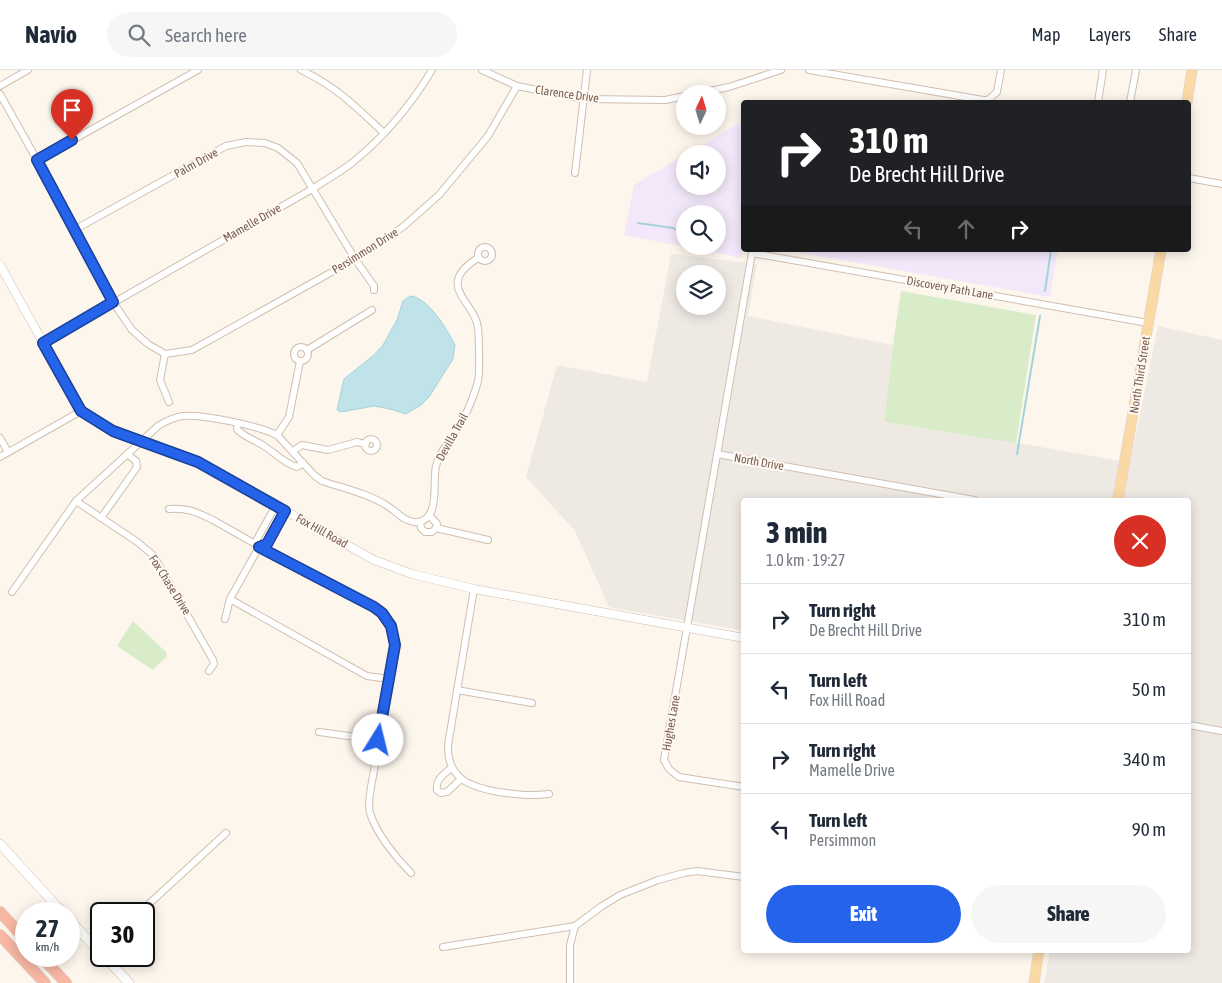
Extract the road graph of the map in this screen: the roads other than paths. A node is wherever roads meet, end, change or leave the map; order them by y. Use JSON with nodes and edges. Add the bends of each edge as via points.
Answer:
{"nodes":[{"id":1,"x":28,"y":70,"type":"edge"},
{"id":2,"x":198,"y":70,"type":"edge"},
{"id":3,"x":301,"y":70,"type":"edge"},
{"id":4,"x":432,"y":70,"type":"edge"},
{"id":5,"x":482,"y":70,"type":"edge"},
{"id":6,"x":587,"y":70,"type":"edge"},
{"id":7,"x":780,"y":70,"type":"edge"},
{"id":8,"x":810,"y":70,"type":"edge"},
{"id":9,"x":1001,"y":70,"type":"edge"},
{"id":10,"x":1103,"y":70,"type":"edge"},
{"id":11,"x":1136,"y":70,"type":"edge"},
{"id":12,"x":1192,"y":70,"type":"edge"},
{"id":13,"x":835,"y":72,"type":"edge"},
{"id":14,"x":0,"y":86,"type":"edge"},
{"id":15,"x":517,"y":86,"type":"junction"},
{"id":16,"x":726,"y":88,"type":"edge"},
{"id":17,"x":0,"y":94,"type":"edge"},
{"id":18,"x":676,"y":98,"type":"edge"},
{"id":19,"x":584,"y":99,"type":"junction"},
{"id":20,"x":1098,"y":100,"type":"edge"},
{"id":21,"x":1130,"y":100,"type":"edge"},
{"id":22,"x":1187,"y":100,"type":"edge"},
{"id":23,"x":384,"y":133,"type":"junction"},
{"id":24,"x":37,"y":160,"type":"junction"},
{"id":25,"x":575,"y":173,"type":"dead end"},
{"id":26,"x":1191,"y":178,"type":"edge"},
{"id":27,"x":1222,"y":184,"type":"edge"},
{"id":28,"x":314,"y":188,"type":"junction"},
{"id":29,"x":74,"y":230,"type":"junction"},
{"id":30,"x":1161,"y":252,"type":"edge"},
{"id":31,"x":478,"y":258,"type":"dead end"},
{"id":32,"x":355,"y":259,"type":"junction"},
{"id":33,"x":0,"y":265,"type":"edge"},
{"id":34,"x":374,"y":290,"type":"dead end"},
{"id":35,"x":113,"y":302,"type":"junction"},
{"id":36,"x":372,"y":310,"type":"dead end"},
{"id":37,"x":1148,"y":323,"type":"junction"},
{"id":38,"x":43,"y":343,"type":"junction"},
{"id":39,"x":307,"y":350,"type":"junction"},
{"id":40,"x":165,"y":354,"type":"junction"},
{"id":41,"x":300,"y":361,"type":"junction"},
{"id":42,"x":169,"y":402,"type":"dead end"},
{"id":43,"x":81,"y":411,"type":"junction"},
{"id":44,"x":238,"y":423,"type":"junction"},
{"id":45,"x":277,"y":435,"type":"junction"},
{"id":46,"x":0,"y":438,"type":"edge"},
{"id":47,"x":142,"y":440,"type":"junction"},
{"id":48,"x":366,"y":444,"type":"dead end"},
{"id":49,"x":293,"y":451,"type":"junction"},
{"id":50,"x":8,"y":452,"type":"junction"},
{"id":51,"x":127,"y":454,"type":"junction"},
{"id":52,"x":717,"y":454,"type":"junction"},
{"id":53,"x":0,"y":456,"type":"edge"},
{"id":54,"x":303,"y":463,"type":"junction"},
{"id":55,"x":963,"y":498,"type":"edge"},
{"id":56,"x":1118,"y":498,"type":"edge"},
{"id":57,"x":76,"y":501,"type":"junction"},
{"id":58,"x":276,"y":506,"type":"junction"},
{"id":59,"x":170,"y":509,"type":"dead end"},
{"id":60,"x":285,"y":511,"type":"junction"},
{"id":61,"x":429,"y":516,"type":"junction"},
{"id":62,"x":101,"y":518,"type":"junction"},
{"id":63,"x":420,"y":522,"type":"junction"},
{"id":64,"x":436,"y":528,"type":"junction"},
{"id":65,"x":488,"y":540,"type":"dead end"},
{"id":66,"x":259,"y":547,"type":"junction"},
{"id":67,"x":474,"y":589,"type":"junction"},
{"id":68,"x":12,"y":592,"type":"dead end"},
{"id":69,"x":230,"y":599,"type":"junction"},
{"id":70,"x":225,"y":619,"type":"dead end"},
{"id":71,"x":687,"y":628,"type":"junction"},
{"id":72,"x":741,"y":637,"type":"edge"},
{"id":73,"x":209,"y":671,"type":"dead end"},
{"id":74,"x":389,"y":679,"type":"junction"},
{"id":75,"x":457,"y":690,"type":"junction"},
{"id":76,"x":532,"y":703,"type":"dead end"},
{"id":77,"x":1191,"y":724,"type":"edge"},
{"id":78,"x":1222,"y":731,"type":"edge"},
{"id":79,"x":319,"y":732,"type":"dead end"},
{"id":80,"x":378,"y":740,"type":"junction"},
{"id":81,"x":452,"y":767,"type":"junction"},
{"id":82,"x":461,"y":778,"type":"junction"},
{"id":83,"x":741,"y":787,"type":"edge"},
{"id":84,"x":549,"y":794,"type":"dead end"},
{"id":85,"x":226,"y":833,"type":"dead end"},
{"id":86,"x":0,"y":844,"type":"edge"},
{"id":87,"x":411,"y":873,"type":"dead end"},
{"id":88,"x":741,"y":877,"type":"edge"},
{"id":89,"x":53,"y":902,"type":"edge"},
{"id":90,"x":151,"y":902,"type":"edge"},
{"id":91,"x":0,"y":912,"type":"edge"},
{"id":92,"x":576,"y":926,"type":"junction"},
{"id":93,"x":15,"y":928,"type":"edge"},
{"id":94,"x":80,"y":930,"type":"edge"},
{"id":95,"x":0,"y":935,"type":"edge"},
{"id":96,"x":90,"y":940,"type":"edge"},
{"id":97,"x":443,"y":947,"type":"dead end"},
{"id":98,"x":1039,"y":953,"type":"edge"},
{"id":99,"x":51,"y":967,"type":"edge"},
{"id":100,"x":115,"y":967,"type":"edge"},
{"id":101,"x":45,"y":983,"type":"edge"},
{"id":102,"x":66,"y":983,"type":"edge"},
{"id":103,"x":129,"y":983,"type":"edge"},
{"id":104,"x":570,"y":983,"type":"edge"},
{"id":105,"x":1034,"y":983,"type":"edge"}],
"edges":[{"from":1,"to":14,"type":"street"},
{"from":2,"to":24,"type":"street"},
{"from":3,"to":23,"type":"street","via":[[343,95]]},
{"from":4,"to":23,"type":"street","name":"Mamelle Drive","via":[[418,93]]},
{"from":5,"to":15,"type":"street","name":"Clarence Drive"},
{"from":6,"to":19,"type":"street"},
{"from":7,"to":16,"type":"street"},
{"from":8,"to":13,"type":"street"},
{"from":9,"to":13,"type":"street","via":[[997,92],[988,100]]},
{"from":10,"to":20,"type":"street"},
{"from":11,"to":21,"type":"street"},
{"from":12,"to":22,"type":"main road"},
{"from":15,"to":19,"type":"street","name":"Clarence Drive"},
{"from":15,"to":32,"type":"street","name":"Persimmon Drive","via":[[488,136],[439,195],[404,226]]},
{"from":17,"to":24,"type":"street"},
{"from":18,"to":19,"type":"street","name":"Clarence Drive"},
{"from":19,"to":25,"type":"street"},
{"from":23,"to":28,"type":"street","name":"Mamelle Drive","via":[[351,163]]},
{"from":24,"to":29,"type":"street"},
{"from":26,"to":27,"type":"street"},
{"from":28,"to":29,"type":"street","name":"Palm Drive","via":[[297,163],[278,148],[265,143],[246,142],[226,146]]},
{"from":28,"to":32,"type":"street","name":"Palm Drive"},
{"from":28,"to":35,"type":"street","name":"Mamelle Drive"},
{"from":29,"to":35,"type":"street"},
{"from":30,"to":37,"type":"main road","name":"North Third Street"},
{"from":31,"to":61,"type":"street","name":"Devilla Trail","via":[[464,269],[458,285],[478,325],[478,380],[462,422],[438,460]]},
{"from":32,"to":34,"type":"street","name":"Palm Drive"},
{"from":32,"to":40,"type":"street","name":"Persimmon Drive","via":[[192,350]]},
{"from":33,"to":38,"type":"street","name":"Fox Hill Road"},
{"from":35,"to":38,"type":"street","name":"Mamelle Drive"},
{"from":35,"to":40,"type":"street","via":[[132,330]]},
{"from":36,"to":39,"type":"street"},
{"from":37,"to":52,"type":"street","name":"Discovery Path Lane","via":[[752,253]]},
{"from":37,"to":56,"type":"main road","name":"North Third Street"},
{"from":38,"to":43,"type":"street","name":"Fox Hill Road"},
{"from":39,"to":41,"type":"street","via":[[308,357]]},
{"from":39,"to":41,"type":"street","via":[[301,347],[296,350],[295,357]]},
{"from":40,"to":42,"type":"street","via":[[160,380]]},
{"from":41,"to":45,"type":"street","via":[[289,417]]},
{"from":43,"to":47,"type":"street","name":"Fox Hill Road","via":[[113,431]]},
{"from":43,"to":50,"type":"street"},
{"from":44,"to":45,"type":"street"},
{"from":44,"to":47,"type":"street","via":[[183,416],[166,421]]},
{"from":44,"to":54,"type":"street","via":[[237,429],[241,433],[291,465],[297,467]]},
{"from":45,"to":49,"type":"street"},
{"from":46,"to":50,"type":"street"},
{"from":47,"to":51,"type":"street"},
{"from":47,"to":58,"type":"street","name":"Fox Hill Road","via":[[198,462]]},
{"from":48,"to":49,"type":"street","via":[[357,442],[328,450],[302,445]]},
{"from":49,"to":54,"type":"street"},
{"from":50,"to":53,"type":"street"},
{"from":51,"to":57,"type":"street"},
{"from":51,"to":62,"type":"street","via":[[137,466]]},
{"from":52,"to":55,"type":"street","name":"North Drive"},
{"from":52,"to":71,"type":"street","name":"North Drive"},
{"from":54,"to":63,"type":"street","via":[[322,481],[379,501],[411,522]]},
{"from":57,"to":62,"type":"street","name":"Fox Chase Drive"},
{"from":57,"to":68,"type":"street"},
{"from":58,"to":60,"type":"street","name":"Fox Hill Road"},
{"from":58,"to":66,"type":"street","via":[[256,541]]},
{"from":59,"to":66,"type":"street","via":[[182,508],[197,513]]},
{"from":60,"to":66,"type":"street","via":[[267,544]]},
{"from":60,"to":67,"type":"street","name":"Fox Hill Road","via":[[374,560],[412,574]]},
{"from":61,"to":63,"type":"street"},
{"from":61,"to":64,"type":"street","via":[[437,524]]},
{"from":62,"to":73,"type":"street","name":"Fox Chase Drive","via":[[153,555],[213,660]]},
{"from":63,"to":64,"type":"street","via":[[426,532]]},
{"from":64,"to":65,"type":"street"},
{"from":66,"to":69,"type":"street"},
{"from":66,"to":74,"type":"street","via":[[382,613],[394,633]]},
{"from":67,"to":71,"type":"street","name":"Fox Hill Road"},
{"from":67,"to":75,"type":"street"},
{"from":69,"to":70,"type":"street"},
{"from":69,"to":74,"type":"street","via":[[367,676]]},
{"from":71,"to":72,"type":"street","name":"Fox Hill Road"},
{"from":71,"to":83,"type":"street","name":"Hughes Lane","via":[[664,760],[679,777]]},
{"from":74,"to":80,"type":"street"},
{"from":75,"to":76,"type":"street"},
{"from":75,"to":81,"type":"street","via":[[448,745]]},
{"from":77,"to":78,"type":"street"},
{"from":79,"to":80,"type":"street"},
{"from":80,"to":87,"type":"street","via":[[369,812],[384,840]]},
{"from":81,"to":82,"type":"street"},
{"from":81,"to":82,"type":"street","via":[[439,779],[437,790],[447,792]]},
{"from":82,"to":84,"type":"street","via":[[475,787],[490,790],[528,796]]},
{"from":85,"to":90,"type":"street"},
{"from":86,"to":89,"type":"main road"},
{"from":88,"to":92,"type":"street","via":[[697,871],[658,880],[620,895]]},
{"from":91,"to":93,"type":"highway"},
{"from":92,"to":97,"type":"street"},
{"from":92,"to":104,"type":"street","via":[[570,945]]},
{"from":94,"to":96,"type":"main road"},
{"from":95,"to":101,"type":"highway"},
{"from":98,"to":105,"type":"main road"},
{"from":99,"to":102,"type":"highway"},
{"from":100,"to":103,"type":"main road"}]}
